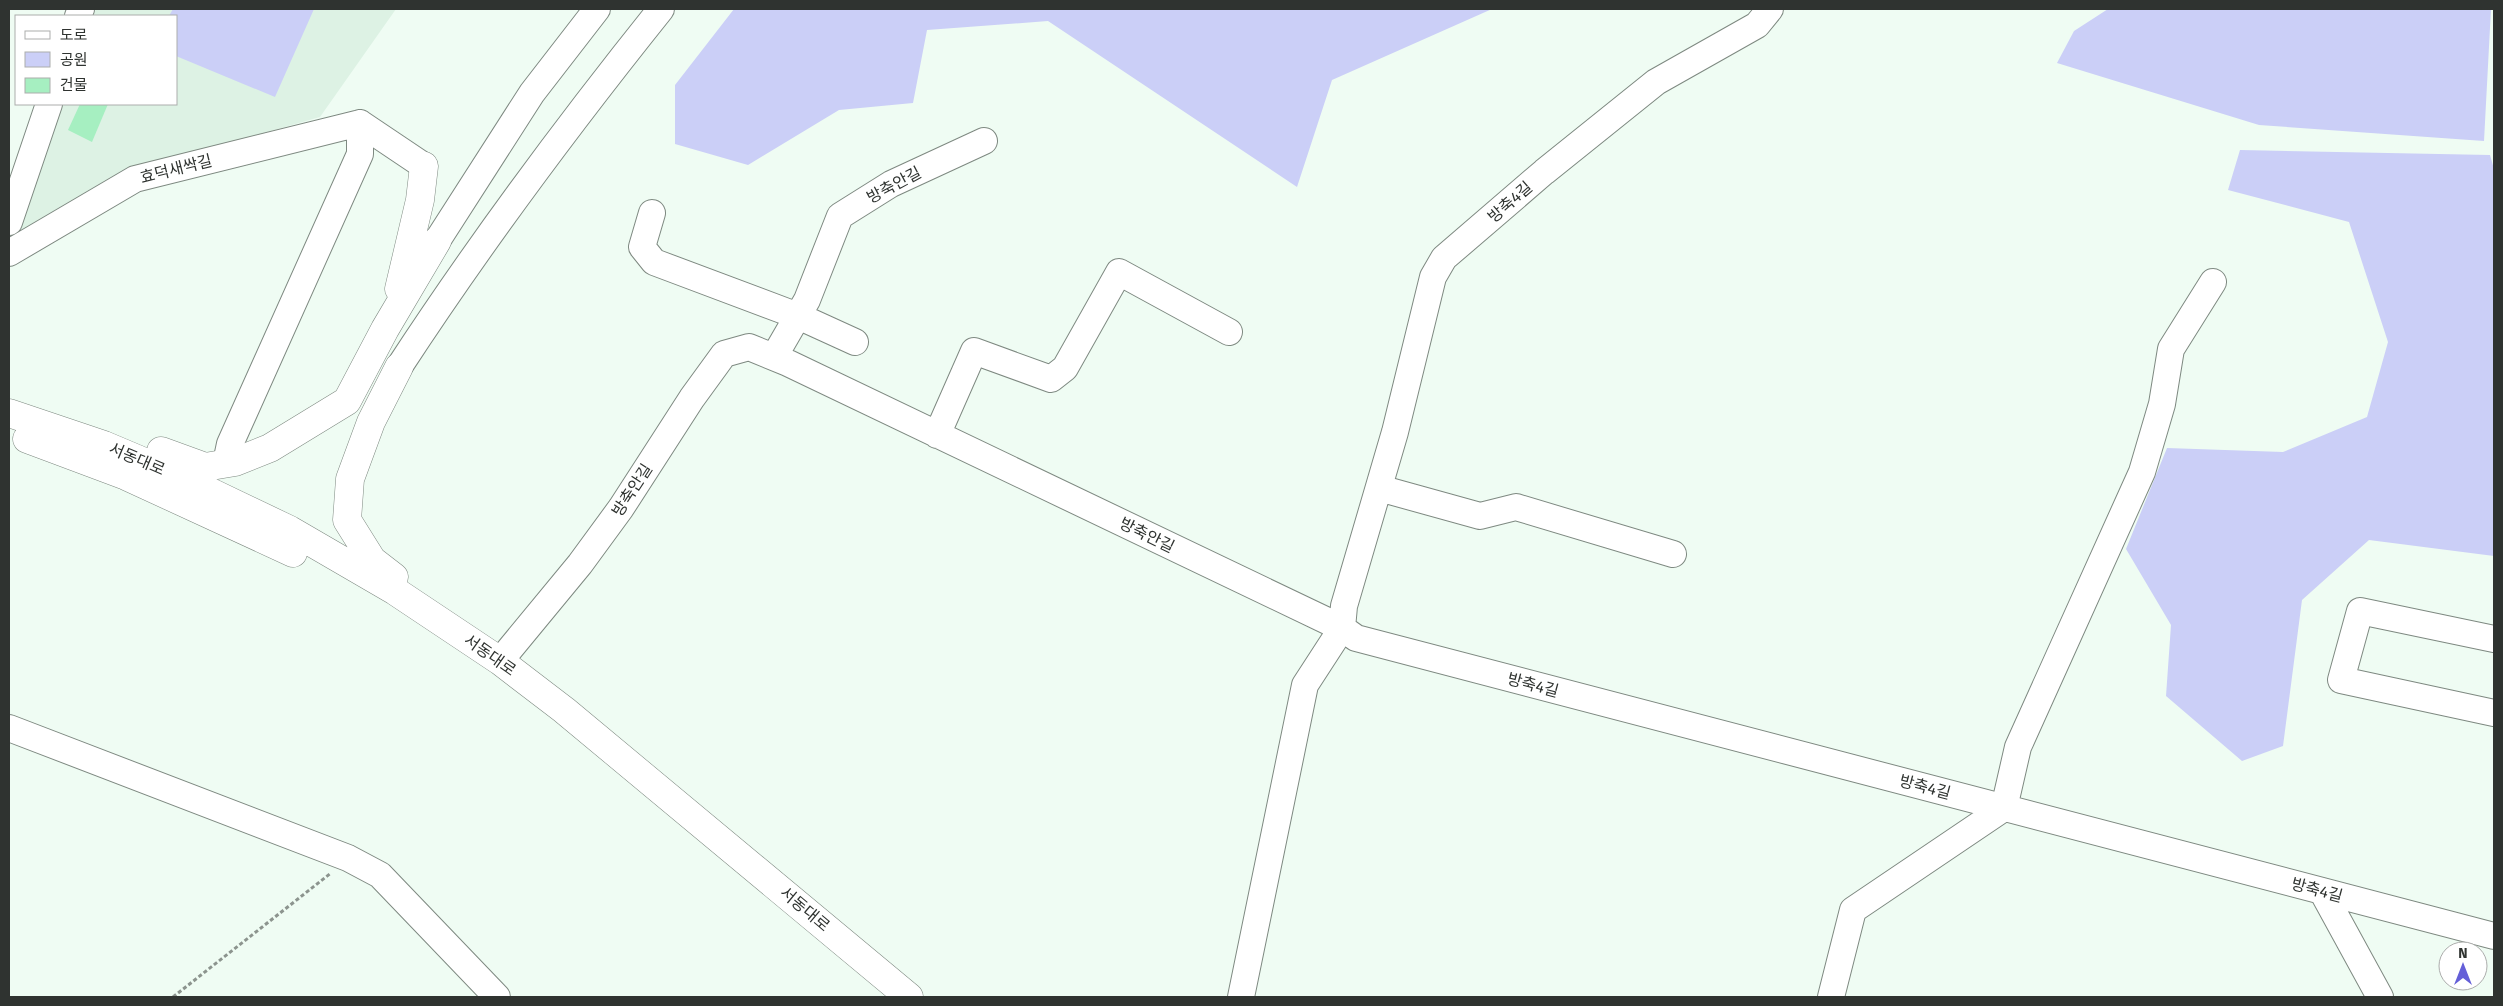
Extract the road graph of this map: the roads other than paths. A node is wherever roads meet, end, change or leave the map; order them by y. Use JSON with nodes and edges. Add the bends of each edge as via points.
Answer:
{"nodes":[{"id":1,"x":597,"y":9,"type":"edge"},
{"id":2,"x":661,"y":9,"type":"edge"},
{"id":3,"x":1770,"y":9,"type":"edge"},
{"id":4,"x":49,"y":105,"type":"edge"},
{"id":5,"x":360,"y":123,"type":"junction"},
{"id":6,"x":984,"y":141,"type":"dead end"},
{"id":7,"x":424,"y":166,"type":"joint"},
{"id":8,"x":652,"y":213,"type":"dead end"},
{"id":9,"x":9,"y":222,"type":"edge"},
{"id":10,"x":437,"y":241,"type":"joint"},
{"id":11,"x":9,"y":253,"type":"edge"},
{"id":12,"x":2213,"y":282,"type":"dead end"},
{"id":13,"x":798,"y":316,"type":"junction"},
{"id":14,"x":392,"y":317,"type":"junction"},
{"id":15,"x":1228,"y":332,"type":"dead end"},
{"id":16,"x":855,"y":342,"type":"dead end"},
{"id":17,"x":774,"y":357,"type":"junction"},
{"id":18,"x":399,"y":367,"type":"joint"},
{"id":19,"x":9,"y":413,"type":"edge"},
{"id":20,"x":64,"y":431,"type":"junction"},
{"id":21,"x":9,"y":433,"type":"edge"},
{"id":22,"x":937,"y":434,"type":"junction"},
{"id":23,"x":226,"y":463,"type":"junction"},
{"id":24,"x":1379,"y":488,"type":"junction"},
{"id":25,"x":1673,"y":554,"type":"dead end"},
{"id":26,"x":1349,"y":633,"type":"junction"},
{"id":27,"x":2494,"y":639,"type":"edge"},
{"id":28,"x":477,"y":646,"type":"junction"},
{"id":29,"x":500,"y":661,"type":"junction"},
{"id":30,"x":2494,"y":713,"type":"edge"},
{"id":31,"x":9,"y":728,"type":"edge"},
{"id":32,"x":2004,"y":808,"type":"junction"},
{"id":33,"x":2322,"y":891,"type":"junction"},
{"id":34,"x":2494,"y":936,"type":"edge"},
{"id":35,"x":497,"y":997,"type":"edge"},
{"id":36,"x":887,"y":997,"type":"edge"},
{"id":37,"x":909,"y":997,"type":"edge"},
{"id":38,"x":1241,"y":997,"type":"edge"},
{"id":39,"x":1831,"y":997,"type":"edge"},
{"id":40,"x":2380,"y":997,"type":"edge"}],
"edges":[{"from":1,"to":10,"type":"street","via":[[532,93]]},
{"from":2,"to":18,"type":"street","via":[[573,119],[466,265]]},
{"from":3,"to":24,"type":"street","name":"방축4길","via":[[1757,25],[1656,82],[1444,258],[1433,277]]},
{"from":4,"to":9,"type":"street"},
{"from":5,"to":7,"type":"street"},
{"from":5,"to":11,"type":"street","name":"효덕새싹길","via":[[135,179]]},
{"from":5,"to":23,"type":"street","via":[[360,154],[230,444]]},
{"from":6,"to":13,"type":"street","name":"방축안길","via":[[891,184],[840,216]]},
{"from":7,"to":14,"type":"main road","via":[[420,200]]},
{"from":8,"to":13,"type":"street","via":[[642,247],[654,262]]},
{"from":10,"to":14,"type":"main road"},
{"from":12,"to":32,"type":"street","via":[[2171,349],[2162,404],[2142,472],[2018,747]]},
{"from":13,"to":16,"type":"street"},
{"from":13,"to":17,"type":"street","name":"방축안길"},
{"from":14,"to":23,"type":"main road","via":[[347,401],[270,448]]},
{"from":15,"to":22,"type":"street","via":[[1119,272],[1065,368],[1051,379],[974,350]]},
{"from":17,"to":22,"type":"street","name":"방축안길"},
{"from":17,"to":29,"type":"street","name":"방축안길","via":[[749,347],[724,354],[603,532]]},
{"from":18,"to":28,"type":"main road","via":[[371,422],[350,479],[347,520],[372,560],[460,626]]},
{"from":19,"to":20,"type":"main road","name":"서동대로"},
{"from":20,"to":23,"type":"main road","via":[[134,441],[205,467]]},
{"from":20,"to":28,"type":"main road","name":"서동대로","via":[[175,475],[290,530],[395,591]]},
{"from":21,"to":36,"type":"main road","name":"서동대로","via":[[56,448],[219,517],[321,567],[390,606],[486,669],[532,704]]},
{"from":22,"to":26,"type":"street","name":"방축안길"},
{"from":24,"to":25,"type":"street","via":[[1480,516],[1516,507]]},
{"from":24,"to":26,"type":"street","name":"방축4길","via":[[1344,606]]},
{"from":26,"to":32,"type":"street","name":"방축4길"},
{"from":26,"to":38,"type":"street","name":"방축4길","via":[[1305,685]]},
{"from":27,"to":30,"type":"street","via":[[2360,611],[2341,680]]},
{"from":28,"to":29,"type":"main road","name":"서동대로"},
{"from":29,"to":37,"type":"main road","name":"서동대로","via":[[650,780]]},
{"from":31,"to":35,"type":"street","via":[[348,858],[380,875]]},
{"from":32,"to":33,"type":"street","name":"방축4길"},
{"from":32,"to":39,"type":"street","via":[[1853,910]]},
{"from":33,"to":34,"type":"street","name":"방축4길"},
{"from":33,"to":40,"type":"street"}]}
